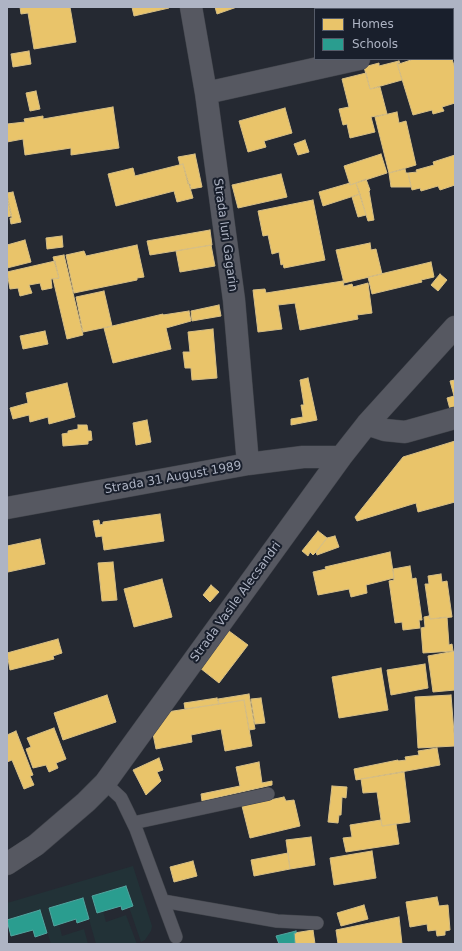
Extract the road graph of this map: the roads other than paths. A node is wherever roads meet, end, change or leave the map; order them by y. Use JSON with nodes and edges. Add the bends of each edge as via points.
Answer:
{"nodes":[{"id":1,"x":191,"y":7,"type":"edge"},
{"id":2,"x":354,"y":60,"type":"edge"},
{"id":3,"x":206,"y":93,"type":"junction"},
{"id":4,"x":455,"y":327,"type":"edge"},
{"id":5,"x":455,"y":418,"type":"edge"},
{"id":6,"x":367,"y":424,"type":"junction"},
{"id":7,"x":341,"y":457,"type":"junction"},
{"id":8,"x":248,"y":464,"type":"junction"},
{"id":9,"x":7,"y":508,"type":"edge"},
{"id":10,"x":105,"y":783,"type":"junction"},
{"id":11,"x":268,"y":794,"type":"dead end"},
{"id":12,"x":133,"y":823,"type":"junction"},
{"id":13,"x":7,"y":864,"type":"edge"},
{"id":14,"x":163,"y":902,"type":"junction"},
{"id":15,"x":317,"y":923,"type":"dead end"},
{"id":16,"x":176,"y":937,"type":"dead end"}],
"edges":[{"from":1,"to":3,"type":"street","name":"Strada Iuri Gagarin"},
{"from":2,"to":3,"type":"street"},
{"from":3,"to":8,"type":"street","name":"Strada Iuri Gagarin","via":[[234,300]]},
{"from":4,"to":6,"type":"street","name":"Strada Vasile Alecsandri"},
{"from":5,"to":6,"type":"street","via":[[405,432],[385,430]]},
{"from":6,"to":7,"type":"street","name":"Strada Vasile Alecsandri"},
{"from":7,"to":8,"type":"street","name":"Strada 31 August 1989","via":[[303,457]]},
{"from":7,"to":10,"type":"street","name":"Strada Vasile Alecsandri"},
{"from":8,"to":9,"type":"street","name":"Strada 31 August 1989"},
{"from":10,"to":12,"type":"lane","via":[[121,798]]},
{"from":10,"to":13,"type":"street","name":"Strada Vasile Alecsandri","via":[[36,845]]},
{"from":11,"to":12,"type":"lane"},
{"from":12,"to":14,"type":"lane"},
{"from":14,"to":15,"type":"lane","via":[[277,921]]},
{"from":14,"to":16,"type":"lane"}]}
